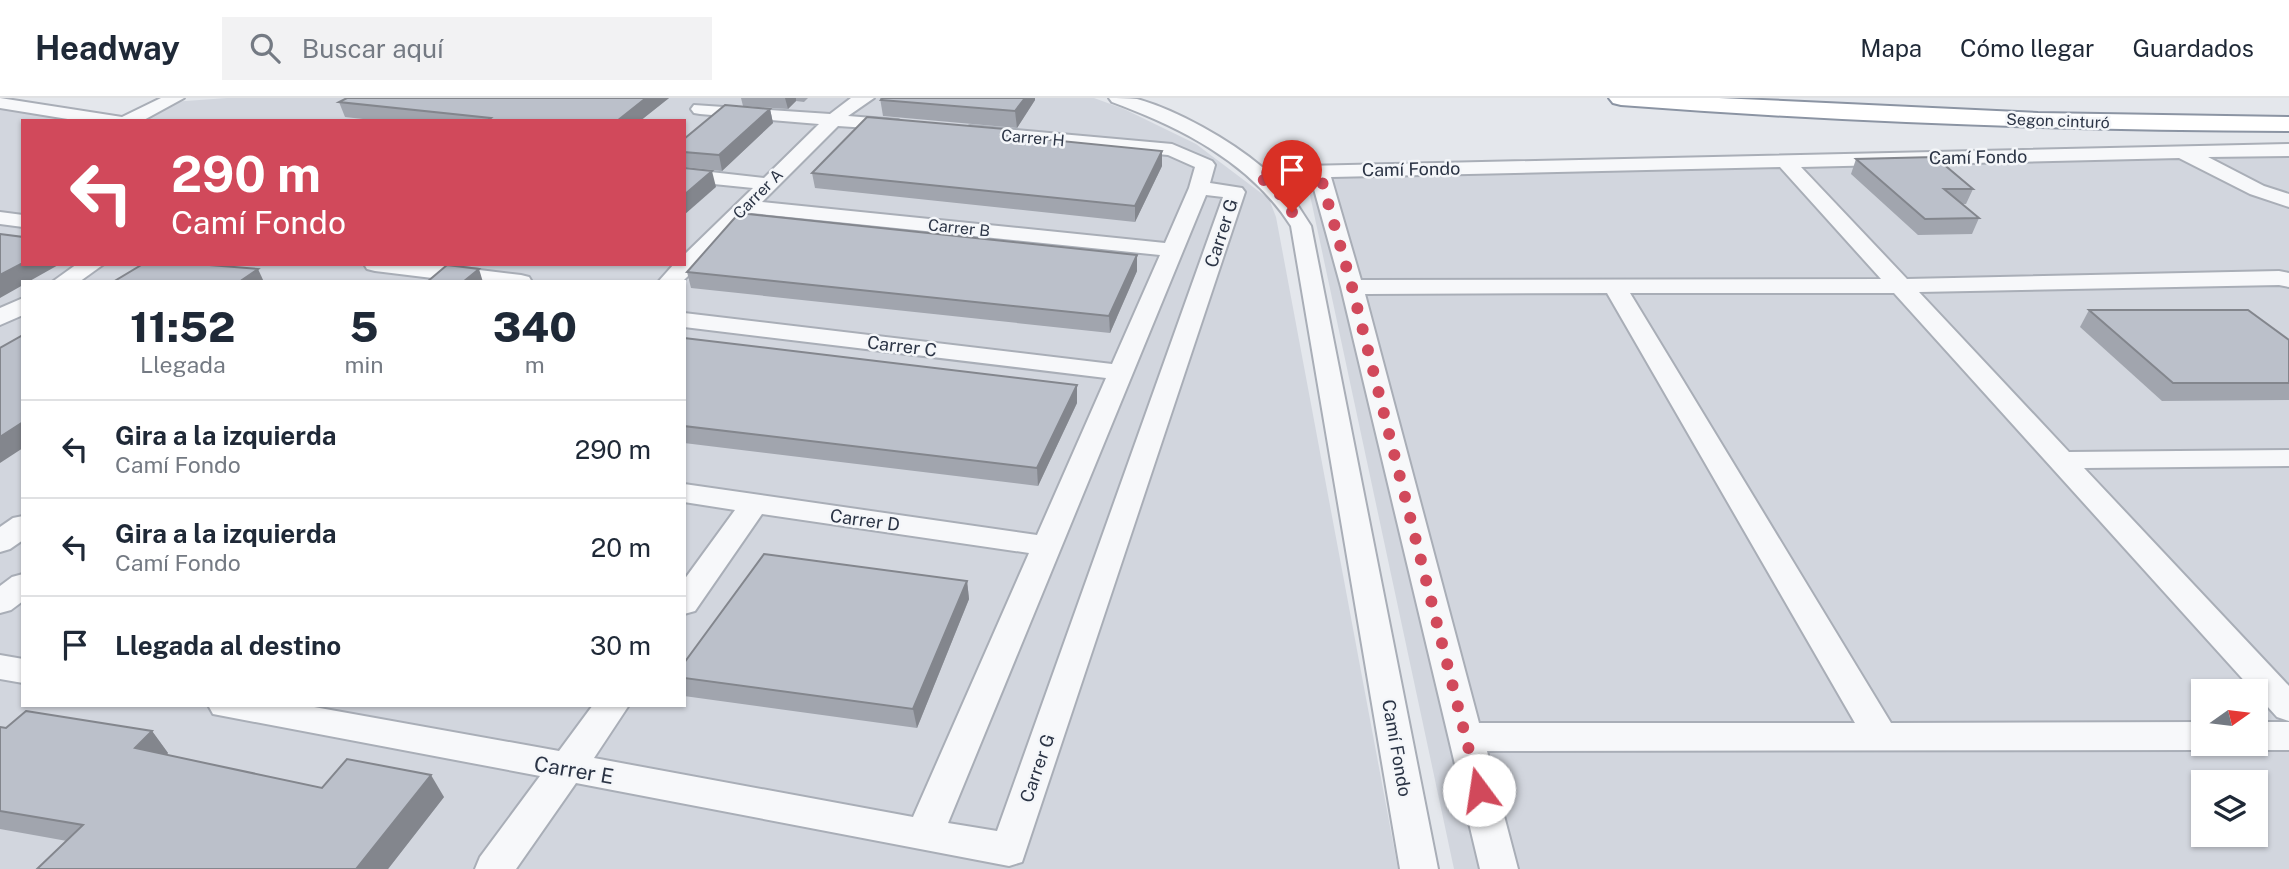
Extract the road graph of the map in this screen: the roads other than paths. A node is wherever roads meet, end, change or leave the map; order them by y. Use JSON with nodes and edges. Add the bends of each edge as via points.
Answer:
{"nodes":[{"id":1,"x":175,"y":98,"type":"edge"},
{"id":2,"x":865,"y":98,"type":"edge"},
{"id":3,"x":1118,"y":98,"type":"edge"},
{"id":4,"x":1621,"y":98,"type":"edge"},
{"id":5,"x":1682,"y":98,"type":"edge"},
{"id":6,"x":0,"y":103,"type":"edge"},
{"id":7,"x":707,"y":103,"type":"edge"},
{"id":8,"x":843,"y":108,"type":"edge"},
{"id":9,"x":1827,"y":111,"type":"junction"},
{"id":10,"x":104,"y":119,"type":"edge"},
{"id":11,"x":131,"y":119,"type":"edge"},
{"id":12,"x":686,"y":120,"type":"edge"},
{"id":13,"x":2289,"y":124,"type":"edge"},
{"id":14,"x":915,"y":127,"type":"edge"},
{"id":15,"x":956,"y":131,"type":"edge"},
{"id":16,"x":2289,"y":149,"type":"edge"},
{"id":17,"x":2181,"y":152,"type":"junction"},
{"id":18,"x":1785,"y":161,"type":"junction"},
{"id":19,"x":1319,"y":171,"type":"junction"},
{"id":20,"x":1256,"y":173,"type":"junction"},
{"id":21,"x":686,"y":175,"type":"edge"},
{"id":22,"x":768,"y":184,"type":"junction"},
{"id":23,"x":1199,"y":188,"type":"junction"},
{"id":24,"x":2289,"y":201,"type":"edge"},
{"id":25,"x":746,"y":206,"type":"junction"},
{"id":26,"x":0,"y":218,"type":"edge"},
{"id":27,"x":21,"y":221,"type":"edge"},
{"id":28,"x":1172,"y":250,"type":"junction"},
{"id":29,"x":686,"y":265,"type":"edge"},
{"id":30,"x":90,"y":266,"type":"edge"},
{"id":31,"x":379,"y":266,"type":"edge"},
{"id":32,"x":385,"y":266,"type":"edge"},
{"id":33,"x":685,"y":266,"type":"edge"},
{"id":34,"x":430,"y":276,"type":"edge"},
{"id":35,"x":66,"y":280,"type":"edge"},
{"id":36,"x":365,"y":280,"type":"edge"},
{"id":37,"x":491,"y":280,"type":"edge"},
{"id":38,"x":671,"y":280,"type":"edge"},
{"id":39,"x":2289,"y":280,"type":"edge"},
{"id":40,"x":1615,"y":286,"type":"junction"},
{"id":41,"x":1899,"y":286,"type":"junction"},
{"id":42,"x":1352,"y":287,"type":"junction"},
{"id":43,"x":21,"y":306,"type":"edge"},
{"id":44,"x":0,"y":318,"type":"edge"},
{"id":45,"x":686,"y":320,"type":"edge"},
{"id":46,"x":1120,"y":372,"type":"junction"},
{"id":47,"x":2289,"y":458,"type":"edge"},
{"id":48,"x":2060,"y":460,"type":"junction"},
{"id":49,"x":686,"y":493,"type":"edge"},
{"id":50,"x":754,"y":503,"type":"junction"},
{"id":51,"x":21,"y":526,"type":"edge"},
{"id":52,"x":0,"y":542,"type":"edge"},
{"id":53,"x":1046,"y":546,"type":"junction"},
{"id":54,"x":21,"y":586,"type":"edge"},
{"id":55,"x":686,"y":600,"type":"edge"},
{"id":56,"x":0,"y":602,"type":"edge"},
{"id":57,"x":0,"y":667,"type":"edge"},
{"id":58,"x":21,"y":671,"type":"edge"},
{"id":59,"x":238,"y":707,"type":"edge"},
{"id":60,"x":610,"y":707,"type":"edge"},
{"id":61,"x":2289,"y":708,"type":"edge"},
{"id":62,"x":2191,"y":736,"type":"edge"},
{"id":63,"x":2268,"y":736,"type":"edge"},
{"id":64,"x":2289,"y":736,"type":"edge"},
{"id":65,"x":1467,"y":737,"type":"junction"},
{"id":66,"x":1881,"y":737,"type":"junction"},
{"id":67,"x":566,"y":769,"type":"junction"},
{"id":68,"x":923,"y":835,"type":"junction"},
{"id":69,"x":494,"y":869,"type":"edge"},
{"id":70,"x":1419,"y":869,"type":"edge"},
{"id":71,"x":1499,"y":869,"type":"edge"}],
"edges":[{"from":1,"to":11,"type":"street"},
{"from":2,"to":8,"type":"street"},
{"from":3,"to":20,"type":"street","via":[[1179,124]]},
{"from":4,"to":9,"type":"highway","name":"Segon cinturó"},
{"from":5,"to":9,"type":"highway","name":"Segon cinturó"},
{"from":6,"to":10,"type":"street"},
{"from":7,"to":8,"type":"street"},
{"from":7,"to":12,"type":"street"},
{"from":8,"to":14,"type":"street"},
{"from":8,"to":22,"type":"street","name":"Carrer A"},
{"from":9,"to":13,"type":"highway","name":"Segon cinturó","via":[[2093,122]]},
{"from":15,"to":23,"type":"street","name":"Carrer H","via":[[1172,150],[1205,165]]},
{"from":16,"to":17,"type":"street","name":"Camí Fondo"},
{"from":17,"to":18,"type":"street","name":"Camí Fondo"},
{"from":17,"to":24,"type":"street"},
{"from":18,"to":19,"type":"street","name":"Camí Fondo"},
{"from":18,"to":41,"type":"street"},
{"from":19,"to":20,"type":"street","name":"Camí Fondo"},
{"from":19,"to":42,"type":"street"},
{"from":20,"to":70,"type":"street","name":"Camí Fondo","via":[[1283,197],[1301,226]]},
{"from":21,"to":22,"type":"street"},
{"from":22,"to":25,"type":"street","name":"Carrer A"},
{"from":23,"to":28,"type":"street","name":"Carrer G"},
{"from":23,"to":68,"type":"street","name":"Carrer G","via":[[1236,191],[1009,850]]},
{"from":25,"to":28,"type":"street","name":"Carrer B"},
{"from":25,"to":29,"type":"street","name":"Carrer A"},
{"from":26,"to":27,"type":"street"},
{"from":28,"to":46,"type":"street","name":"Carrer G"},
{"from":30,"to":35,"type":"street"},
{"from":31,"to":36,"type":"street"},
{"from":32,"to":34,"type":"street"},
{"from":33,"to":38,"type":"street","name":"Carrer A"},
{"from":34,"to":37,"type":"street"},
{"from":39,"to":41,"type":"street"},
{"from":40,"to":41,"type":"street"},
{"from":40,"to":42,"type":"street"},
{"from":40,"to":66,"type":"street"},
{"from":41,"to":48,"type":"street"},
{"from":42,"to":65,"type":"street"},
{"from":43,"to":44,"type":"street"},
{"from":45,"to":46,"type":"street","name":"Carrer C"},
{"from":46,"to":53,"type":"street","name":"Carrer G"},
{"from":47,"to":48,"type":"street"},
{"from":48,"to":61,"type":"street"},
{"from":49,"to":50,"type":"street","name":"Carrer D"},
{"from":50,"to":53,"type":"street","name":"Carrer D"},
{"from":50,"to":55,"type":"street"},
{"from":51,"to":52,"type":"street"},
{"from":53,"to":68,"type":"street","name":"Carrer G"},
{"from":54,"to":56,"type":"street"},
{"from":57,"to":58,"type":"street"},
{"from":59,"to":67,"type":"street","name":"Carrer E"},
{"from":60,"to":67,"type":"street"},
{"from":62,"to":66,"type":"street"},
{"from":63,"to":64,"type":"street"},
{"from":65,"to":66,"type":"street"},
{"from":65,"to":71,"type":"street"},
{"from":67,"to":68,"type":"street","name":"Carrer E"},
{"from":67,"to":69,"type":"street"}]}
